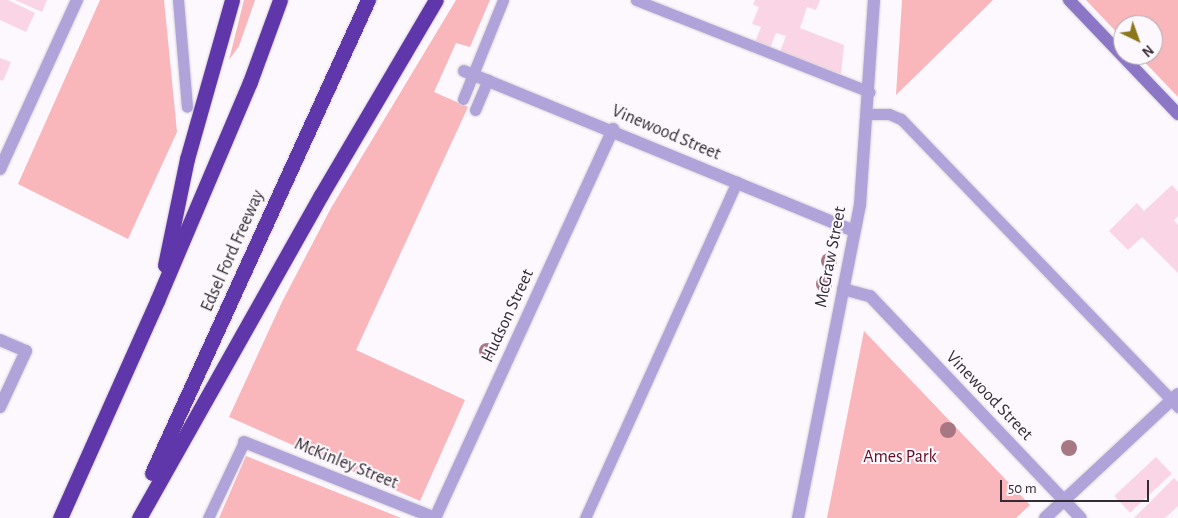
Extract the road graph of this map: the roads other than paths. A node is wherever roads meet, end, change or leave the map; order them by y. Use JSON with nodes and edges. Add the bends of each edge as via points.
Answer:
{"nodes":[{"id":1,"x":77,"y":0,"type":"edge"},
{"id":2,"x":178,"y":0,"type":"edge"},
{"id":3,"x":232,"y":0,"type":"edge"},
{"id":4,"x":280,"y":0,"type":"edge"},
{"id":5,"x":368,"y":0,"type":"edge"},
{"id":6,"x":436,"y":0,"type":"edge"},
{"id":7,"x":502,"y":0,"type":"edge"},
{"id":8,"x":636,"y":0,"type":"edge"},
{"id":9,"x":874,"y":0,"type":"edge"},
{"id":10,"x":1068,"y":0,"type":"edge"},
{"id":11,"x":468,"y":72,"type":"junction"},
{"id":12,"x":488,"y":80,"type":"junction"},
{"id":13,"x":869,"y":92,"type":"junction"},
{"id":14,"x":463,"y":99,"type":"dead end"},
{"id":15,"x":187,"y":107,"type":"dead end"},
{"id":16,"x":475,"y":110,"type":"dead end"},
{"id":17,"x":868,"y":114,"type":"junction"},
{"id":18,"x":1178,"y":114,"type":"edge"},
{"id":19,"x":612,"y":129,"type":"junction"},
{"id":20,"x":0,"y":169,"type":"edge"},
{"id":21,"x":737,"y":182,"type":"junction"},
{"id":22,"x":854,"y":231,"type":"junction"},
{"id":23,"x":843,"y":289,"type":"junction"},
{"id":24,"x":157,"y":301,"type":"junction"},
{"id":25,"x":0,"y":340,"type":"edge"},
{"id":26,"x":1176,"y":400,"type":"edge"},
{"id":27,"x":0,"y":407,"type":"edge"},
{"id":28,"x":244,"y":442,"type":"joint"},
{"id":29,"x":1064,"y":500,"type":"junction"},
{"id":30,"x":60,"y":518,"type":"edge"},
{"id":31,"x":132,"y":518,"type":"edge"},
{"id":32,"x":139,"y":518,"type":"edge"},
{"id":33,"x":208,"y":518,"type":"edge"},
{"id":34,"x":435,"y":518,"type":"edge"},
{"id":35,"x":585,"y":518,"type":"edge"},
{"id":36,"x":798,"y":518,"type":"edge"},
{"id":37,"x":1045,"y":518,"type":"edge"},
{"id":38,"x":1081,"y":518,"type":"edge"}],
"edges":[{"from":1,"to":20,"type":"street"},
{"from":2,"to":15,"type":"lane"},
{"from":3,"to":24,"type":"highway","via":[[187,159]]},
{"from":4,"to":24,"type":"highway","via":[[250,82]]},
{"from":5,"to":31,"type":"highway","name":"Edsel Ford Freeway"},
{"from":6,"to":32,"type":"highway","via":[[320,195]]},
{"from":7,"to":11,"type":"lane"},
{"from":8,"to":13,"type":"lane"},
{"from":9,"to":13,"type":"street","name":"McGraw Street"},
{"from":10,"to":18,"type":"main road"},
{"from":11,"to":12,"type":"street","name":"Vinewood Street"},
{"from":11,"to":14,"type":"lane"},
{"from":12,"to":16,"type":"lane"},
{"from":12,"to":19,"type":"street","name":"Vinewood Street"},
{"from":13,"to":17,"type":"street","name":"McGraw Street"},
{"from":17,"to":22,"type":"street","name":"McGraw Street"},
{"from":17,"to":26,"type":"lane","via":[[889,114],[902,119]]},
{"from":19,"to":21,"type":"street","name":"Vinewood Street"},
{"from":19,"to":34,"type":"street","name":"Hudson Street"},
{"from":21,"to":22,"type":"street","name":"Vinewood Street"},
{"from":21,"to":35,"type":"lane"},
{"from":22,"to":23,"type":"street","name":"McGraw Street"},
{"from":23,"to":29,"type":"street","name":"Vinewood Street","via":[[870,296]]},
{"from":23,"to":36,"type":"street","name":"McGraw Street"},
{"from":24,"to":30,"type":"highway"},
{"from":25,"to":27,"type":"street","via":[[26,350]]},
{"from":26,"to":29,"type":"street"},
{"from":28,"to":33,"type":"lane"},
{"from":28,"to":34,"type":"street","name":"McKinley Street"},
{"from":29,"to":37,"type":"street"},
{"from":29,"to":38,"type":"street","name":"Vinewood Street"}]}
